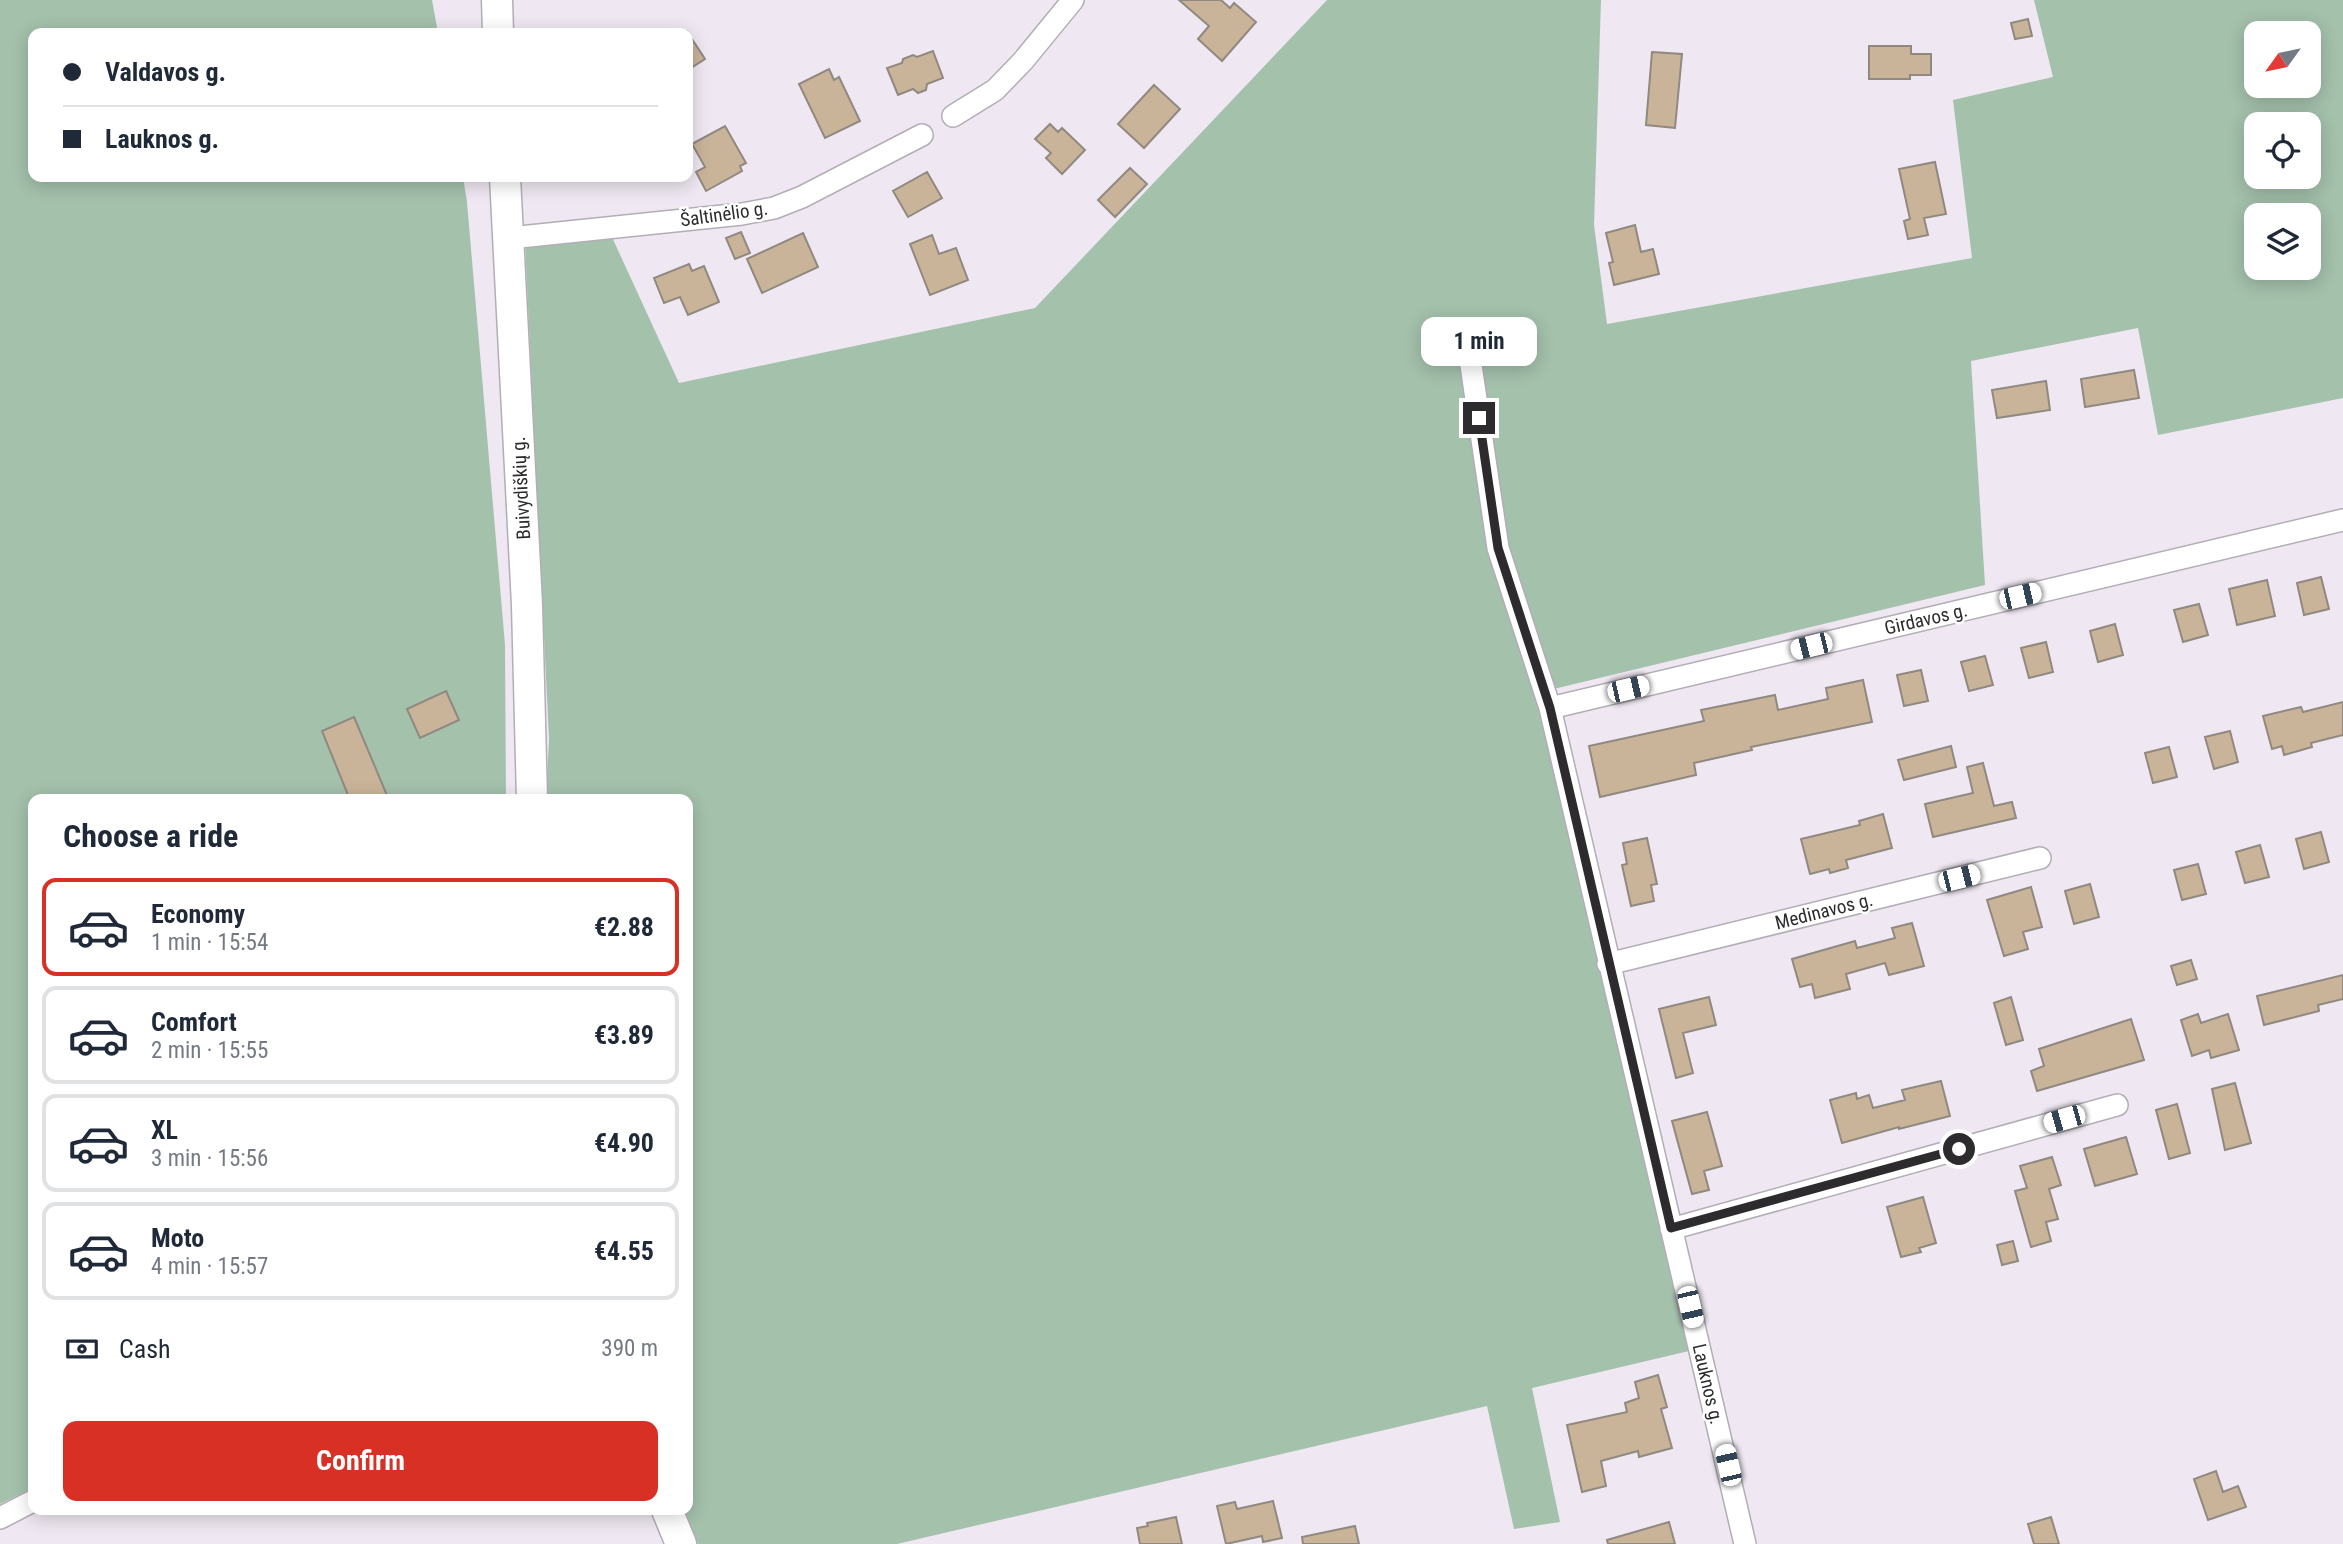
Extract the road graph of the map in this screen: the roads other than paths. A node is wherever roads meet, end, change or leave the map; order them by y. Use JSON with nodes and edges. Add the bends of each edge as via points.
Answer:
{"nodes":[{"id":1,"x":497,"y":0,"type":"edge"},
{"id":2,"x":1073,"y":0,"type":"edge"},
{"id":3,"x":498,"y":28,"type":"edge"},
{"id":4,"x":953,"y":116,"type":"dead end"},
{"id":5,"x":922,"y":135,"type":"dead end"},
{"id":6,"x":505,"y":182,"type":"edge"},
{"id":7,"x":510,"y":238,"type":"junction"},
{"id":8,"x":1471,"y":365,"type":"dead end"},
{"id":9,"x":2343,"y":520,"type":"edge"},
{"id":10,"x":1550,"y":708,"type":"junction"},
{"id":11,"x":532,"y":794,"type":"edge"},
{"id":12,"x":2039,"y":858,"type":"dead end"},
{"id":13,"x":1608,"y":964,"type":"junction"},
{"id":14,"x":2117,"y":1105,"type":"dead end"},
{"id":15,"x":1671,"y":1228,"type":"junction"},
{"id":16,"x":28,"y":1504,"type":"edge"},
{"id":17,"x":669,"y":1515,"type":"edge"},
{"id":18,"x":0,"y":1518,"type":"edge"},
{"id":19,"x":681,"y":1544,"type":"edge"},
{"id":20,"x":1745,"y":1544,"type":"edge"}],
"edges":[{"from":1,"to":3,"type":"main road"},
{"from":2,"to":4,"type":"street","via":[[995,90]]},
{"from":5,"to":7,"type":"street","name":"Šaltinėlio g.","via":[[774,208]]},
{"from":6,"to":7,"type":"main road","name":"Buivydiškių g."},
{"from":7,"to":11,"type":"main road","name":"Buivydiškių g."},
{"from":8,"to":10,"type":"street","name":"Lauknos g.","via":[[1498,548]]},
{"from":9,"to":10,"type":"street","name":"Girdavos g."},
{"from":10,"to":13,"type":"street","name":"Lauknos g."},
{"from":12,"to":13,"type":"street","name":"Medinavos g."},
{"from":13,"to":15,"type":"street","name":"Lauknos g."},
{"from":14,"to":15,"type":"street"},
{"from":15,"to":20,"type":"street","name":"Lauknos g."},
{"from":16,"to":18,"type":"street"},
{"from":17,"to":19,"type":"main road"}]}
